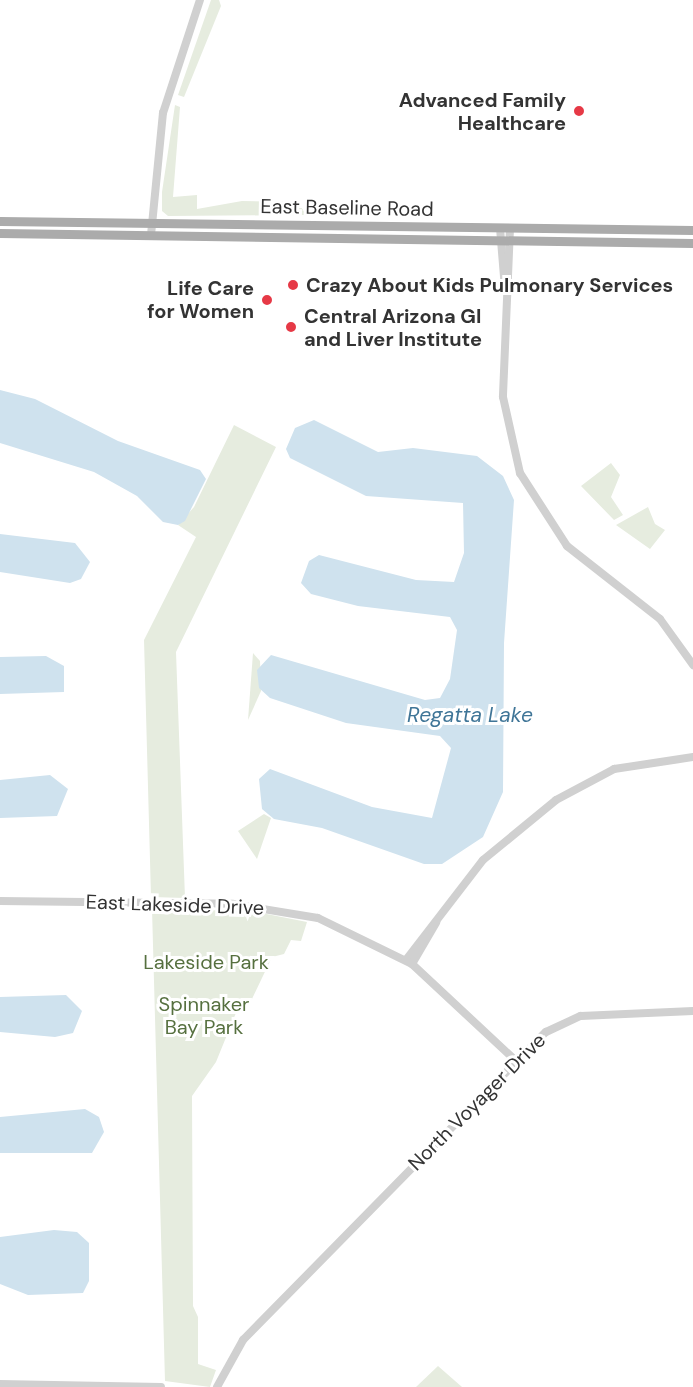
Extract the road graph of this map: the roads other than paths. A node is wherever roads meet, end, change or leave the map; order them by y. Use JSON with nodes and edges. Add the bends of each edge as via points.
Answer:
{"nodes":[{"id":1,"x":200,"y":0,"type":"edge"},
{"id":2,"x":0,"y":222,"type":"edge"},
{"id":3,"x":151,"y":224,"type":"junction"},
{"id":4,"x":404,"y":226,"type":"junction"},
{"id":5,"x":505,"y":228,"type":"junction"},
{"id":6,"x":653,"y":230,"type":"junction"},
{"id":7,"x":693,"y":230,"type":"edge"},
{"id":8,"x":0,"y":233,"type":"edge"},
{"id":9,"x":151,"y":235,"type":"junction"},
{"id":10,"x":404,"y":239,"type":"junction"},
{"id":11,"x":505,"y":240,"type":"junction"},
{"id":12,"x":655,"y":242,"type":"junction"},
{"id":13,"x":693,"y":243,"type":"edge"},
{"id":14,"x":693,"y":665,"type":"edge"},
{"id":15,"x":693,"y":757,"type":"edge"},
{"id":16,"x":0,"y":901,"type":"edge"},
{"id":17,"x":409,"y":962,"type":"junction"},
{"id":18,"x":693,"y":1011,"type":"edge"},
{"id":19,"x":515,"y":1060,"type":"junction"},
{"id":20,"x":0,"y":1384,"type":"edge"},
{"id":21,"x":161,"y":1387,"type":"edge"},
{"id":22,"x":217,"y":1387,"type":"edge"}],
"edges":[{"from":1,"to":3,"type":"street","via":[[167,97]]},
{"from":2,"to":3,"type":"main road","name":"East Baseline Road"},
{"from":3,"to":4,"type":"main road","name":"East Baseline Road"},
{"from":3,"to":9,"type":"street"},
{"from":4,"to":5,"type":"main road","name":"East Baseline Road"},
{"from":4,"to":10,"type":"main road"},
{"from":5,"to":6,"type":"main road","name":"East Baseline Road"},
{"from":5,"to":11,"type":"street"},
{"from":6,"to":7,"type":"main road","name":"East Baseline Road"},
{"from":6,"to":12,"type":"main road"},
{"from":8,"to":9,"type":"main road","name":"East Baseline Road"},
{"from":9,"to":10,"type":"main road","name":"East Baseline Road"},
{"from":10,"to":11,"type":"main road","name":"East Baseline Road"},
{"from":11,"to":12,"type":"main road","name":"East Baseline Road"},
{"from":11,"to":14,"type":"street","via":[[505,420],[531,495],[567,546],[660,619]]},
{"from":12,"to":13,"type":"main road","name":"East Baseline Road"},
{"from":15,"to":17,"type":"street","via":[[614,769],[556,800],[483,860]]},
{"from":16,"to":17,"type":"street","name":"East Lakeside Drive","via":[[266,907],[334,924]]},
{"from":17,"to":19,"type":"street","name":"East Lakeside Drive"},
{"from":18,"to":19,"type":"street","name":"North Voyager Drive","via":[[581,1016],[546,1032]]},
{"from":19,"to":22,"type":"street","name":"North Voyager Drive","via":[[235,1349]]},
{"from":20,"to":21,"type":"street"}]}
